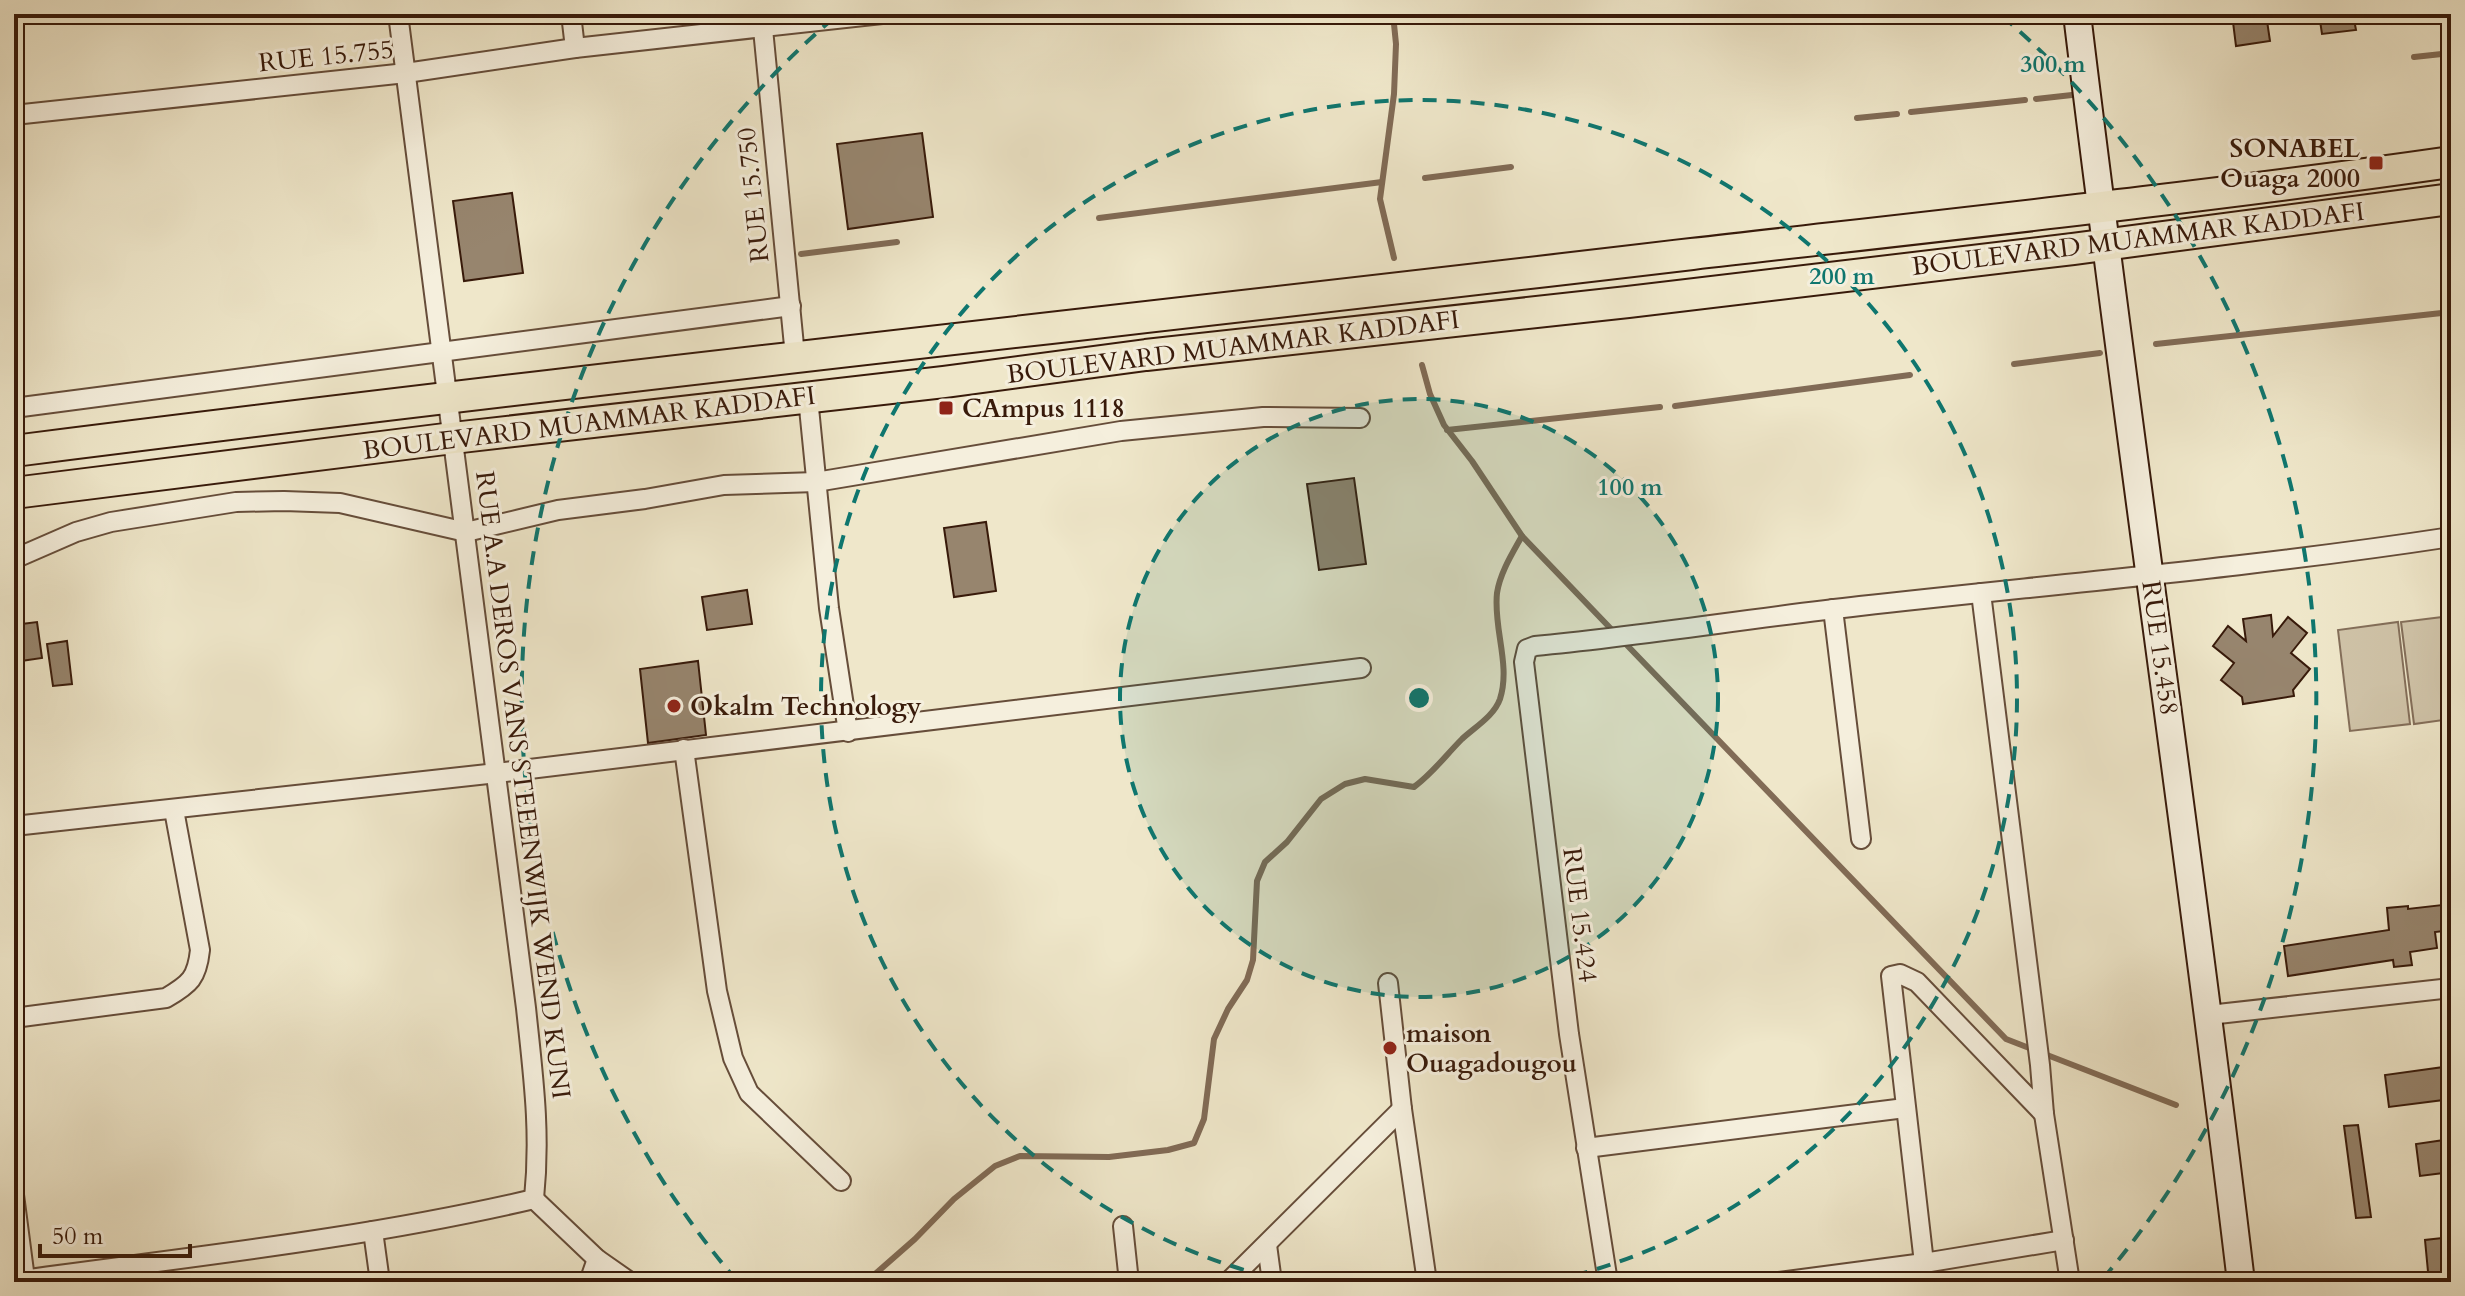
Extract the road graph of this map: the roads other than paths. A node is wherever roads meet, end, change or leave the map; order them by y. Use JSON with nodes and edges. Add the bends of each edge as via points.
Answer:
{"nodes":[{"id":1,"x":398,"y":14,"type":"edge"},
{"id":2,"x":571,"y":14,"type":"edge"},
{"id":3,"x":882,"y":14,"type":"edge"},
{"id":4,"x":2077,"y":14,"type":"edge"},
{"id":5,"x":763,"y":29,"type":"junction"},
{"id":6,"x":575,"y":48,"type":"junction"},
{"id":7,"x":406,"y":73,"type":"junction"},
{"id":8,"x":14,"y":115,"type":"edge"},
{"id":9,"x":2451,"y":162,"type":"edge"},
{"id":10,"x":2451,"y":199,"type":"edge"},
{"id":11,"x":2100,"y":207,"type":"junction"},
{"id":12,"x":2105,"y":245,"type":"junction"},
{"id":13,"x":791,"y":306,"type":"junction"},
{"id":14,"x":442,"y":351,"type":"junction"},
{"id":15,"x":795,"y":356,"type":"junction"},
{"id":16,"x":448,"y":396,"type":"junction"},
{"id":17,"x":808,"y":398,"type":"junction"},
{"id":18,"x":14,"y":408,"type":"edge"},
{"id":19,"x":1360,"y":418,"type":"dead end"},
{"id":20,"x":453,"y":438,"type":"junction"},
{"id":21,"x":14,"y":451,"type":"edge"},
{"id":22,"x":816,"y":482,"type":"junction"},
{"id":23,"x":14,"y":493,"type":"edge"},
{"id":24,"x":466,"y":532,"type":"junction"},
{"id":25,"x":2451,"y":537,"type":"edge"},
{"id":26,"x":14,"y":559,"type":"edge"},
{"id":27,"x":2150,"y":574,"type":"junction"},
{"id":28,"x":1981,"y":593,"type":"junction"},
{"id":29,"x":1833,"y":609,"type":"junction"},
{"id":30,"x":1361,"y":668,"type":"dead end"},
{"id":31,"x":848,"y":732,"type":"junction"},
{"id":32,"x":684,"y":749,"type":"junction"},
{"id":33,"x":497,"y":773,"type":"junction"},
{"id":34,"x":174,"y":810,"type":"junction"},
{"id":35,"x":14,"y":826,"type":"edge"},
{"id":36,"x":1861,"y":839,"type":"dead end"},
{"id":37,"x":1388,"y":983,"type":"dead end"},
{"id":38,"x":2451,"y":988,"type":"edge"},
{"id":39,"x":2209,"y":1015,"type":"junction"},
{"id":40,"x":14,"y":1018,"type":"edge"},
{"id":41,"x":1905,"y":1108,"type":"junction"},
{"id":42,"x":1402,"y":1109,"type":"junction"},
{"id":43,"x":2044,"y":1114,"type":"junction"},
{"id":44,"x":1586,"y":1148,"type":"junction"},
{"id":45,"x":841,"y":1181,"type":"dead end"},
{"id":46,"x":14,"y":1195,"type":"edge"},
{"id":47,"x":534,"y":1199,"type":"junction"},
{"id":48,"x":1123,"y":1226,"type":"dead end"},
{"id":49,"x":373,"y":1231,"type":"junction"},
{"id":50,"x":2064,"y":1240,"type":"junction"},
{"id":51,"x":1267,"y":1245,"type":"junction"},
{"id":52,"x":597,"y":1259,"type":"junction"},
{"id":53,"x":1924,"y":1263,"type":"junction"},
{"id":54,"x":19,"y":1280,"type":"edge"},
{"id":55,"x":380,"y":1282,"type":"edge"},
{"id":56,"x":589,"y":1282,"type":"edge"},
{"id":57,"x":630,"y":1282,"type":"edge"},
{"id":58,"x":1129,"y":1282,"type":"edge"},
{"id":59,"x":1228,"y":1282,"type":"edge"},
{"id":60,"x":1272,"y":1282,"type":"edge"},
{"id":61,"x":1427,"y":1282,"type":"edge"},
{"id":62,"x":1608,"y":1282,"type":"edge"},
{"id":63,"x":1779,"y":1282,"type":"edge"},
{"id":64,"x":2070,"y":1282,"type":"edge"},
{"id":65,"x":2241,"y":1282,"type":"edge"}],
"edges":[{"from":1,"to":7,"type":"street","name":"RUE A.A DEROS VANS STEEENWIJK WEND KUNI"},
{"from":2,"to":6,"type":"street"},
{"from":3,"to":5,"type":"street","name":"RUE 15.755"},
{"from":4,"to":11,"type":"main road","name":"RUE 15.458"},
{"from":5,"to":6,"type":"street","name":"RUE 15.755"},
{"from":5,"to":13,"type":"street","name":"RUE 15.750"},
{"from":6,"to":7,"type":"street","name":"RUE 15.755"},
{"from":7,"to":8,"type":"street","name":"RUE 15.755"},
{"from":7,"to":14,"type":"street","name":"RUE A.A DEROS VANS STEEENWIJK WEND KUNI"},
{"from":9,"to":11,"type":"main road","name":"BOULEVARD MUAMMAR KADDAFI"},
{"from":10,"to":12,"type":"main road","name":"BOULEVARD MUAMMAR KADDAFI"},
{"from":11,"to":12,"type":"main road","name":"RUE 15.458"},
{"from":11,"to":15,"type":"main road","name":"BOULEVARD MUAMMAR KADDAFI"},
{"from":12,"to":17,"type":"main road","name":"BOULEVARD MUAMMAR KADDAFI"},
{"from":12,"to":27,"type":"main road","name":"RUE 15.458"},
{"from":13,"to":14,"type":"street"},
{"from":13,"to":15,"type":"street","name":"RUE 15.750"},
{"from":14,"to":16,"type":"street","name":"RUE A.A DEROS VANS STEEENWIJK WEND KUNI"},
{"from":14,"to":18,"type":"street"},
{"from":15,"to":16,"type":"main road","name":"BOULEVARD MUAMMAR KADDAFI"},
{"from":16,"to":20,"type":"street","name":"RUE A.A DEROS VANS STEEENWIJK WEND KUNI"},
{"from":16,"to":21,"type":"main road","name":"BOULEVARD MUAMMAR KADDAFI"},
{"from":17,"to":20,"type":"main road","name":"BOULEVARD MUAMMAR KADDAFI"},
{"from":17,"to":22,"type":"street"},
{"from":19,"to":22,"type":"street","via":[[1263,417],[1121,431]]},
{"from":20,"to":23,"type":"main road","name":"BOULEVARD MUAMMAR KADDAFI"},
{"from":20,"to":24,"type":"street","name":"RUE A.A DEROS VANS STEEENWIJK WEND KUNI"},
{"from":22,"to":24,"type":"street","via":[[724,485],[558,510]]},
{"from":22,"to":31,"type":"street"},
{"from":24,"to":26,"type":"street","via":[[340,503],[236,502],[111,522]]},
{"from":24,"to":33,"type":"street","name":"RUE A.A DEROS VANS STEEENWIJK WEND KUNI"},
{"from":25,"to":27,"type":"street"},
{"from":27,"to":28,"type":"street"},
{"from":27,"to":39,"type":"main road","name":"RUE 15.458"},
{"from":28,"to":29,"type":"street"},
{"from":28,"to":43,"type":"street"},
{"from":29,"to":36,"type":"street"},
{"from":29,"to":44,"type":"street","name":"RUE 15.424","via":[[1527,649],[1524,662],[1539,797]]},
{"from":30,"to":31,"type":"street"},
{"from":31,"to":32,"type":"street"},
{"from":32,"to":33,"type":"street"},
{"from":32,"to":45,"type":"street","via":[[717,991],[733,1058],[749,1093]]},
{"from":33,"to":34,"type":"street"},
{"from":33,"to":47,"type":"street","name":"RUE A.A DEROS VANS STEEENWIJK WEND KUNI","via":[[538,1114]]},
{"from":34,"to":35,"type":"street"},
{"from":34,"to":40,"type":"street","via":[[200,950],[198,969],[186,986],[166,998]]},
{"from":37,"to":42,"type":"street"},
{"from":38,"to":39,"type":"street"},
{"from":39,"to":65,"type":"main road","name":"RUE 15.458"},
{"from":41,"to":43,"type":"street","via":[[1890,979],[1896,974],[1917,982]]},
{"from":41,"to":44,"type":"street"},
{"from":41,"to":53,"type":"street"},
{"from":42,"to":51,"type":"street"},
{"from":42,"to":61,"type":"street"},
{"from":43,"to":50,"type":"street"},
{"from":44,"to":62,"type":"street","name":"RUE 15.424"},
{"from":46,"to":54,"type":"street"},
{"from":47,"to":49,"type":"street"},
{"from":47,"to":52,"type":"street"},
{"from":48,"to":58,"type":"street"},
{"from":49,"to":54,"type":"street"},
{"from":49,"to":55,"type":"street"},
{"from":50,"to":53,"type":"street"},
{"from":50,"to":64,"type":"street"},
{"from":51,"to":59,"type":"street"},
{"from":51,"to":60,"type":"street"},
{"from":52,"to":56,"type":"street"},
{"from":52,"to":57,"type":"street"},
{"from":53,"to":63,"type":"street"}]}
